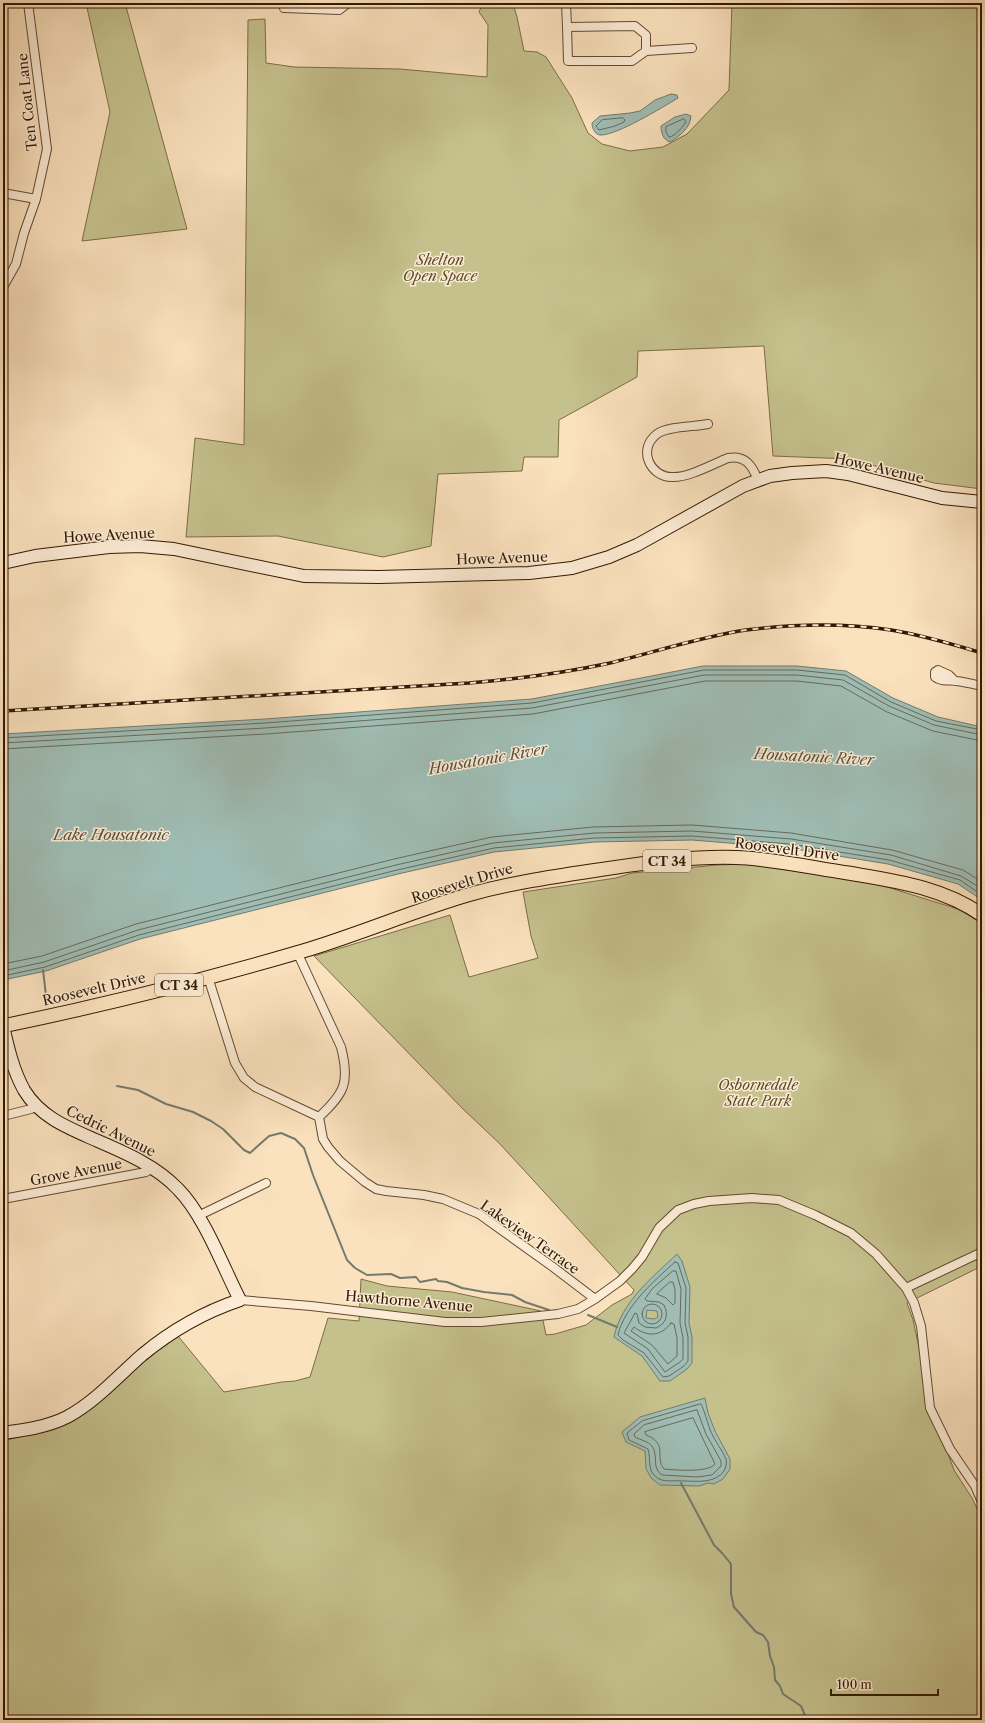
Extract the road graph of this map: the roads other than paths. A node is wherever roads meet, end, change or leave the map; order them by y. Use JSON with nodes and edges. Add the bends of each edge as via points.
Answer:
{"nodes":[{"id":1,"x":28,"y":3,"type":"edge"},
{"id":2,"x":348,"y":3,"type":"edge"},
{"id":3,"x":566,"y":3,"type":"edge"},
{"id":4,"x":284,"y":8,"type":"dead end"},
{"id":5,"x":567,"y":27,"type":"junction"},
{"id":6,"x":692,"y":48,"type":"dead end"},
{"id":7,"x":646,"y":51,"type":"junction"},
{"id":8,"x":3,"y":193,"type":"edge"},
{"id":9,"x":36,"y":198,"type":"junction"},
{"id":10,"x":3,"y":287,"type":"edge"},
{"id":11,"x":708,"y":424,"type":"dead end"},
{"id":12,"x":758,"y":480,"type":"junction"},
{"id":13,"x":982,"y":502,"type":"edge"},
{"id":14,"x":3,"y":563,"type":"edge"},
{"id":15,"x":954,"y":680,"type":"dead end"},
{"id":16,"x":982,"y":686,"type":"edge"},
{"id":17,"x":982,"y":915,"type":"edge"},
{"id":18,"x":297,"y":952,"type":"junction"},
{"id":19,"x":208,"y":977,"type":"junction"},
{"id":20,"x":3,"y":1026,"type":"edge"},
{"id":21,"x":36,"y":1106,"type":"junction"},
{"id":22,"x":3,"y":1116,"type":"edge"},
{"id":23,"x":319,"y":1117,"type":"junction"},
{"id":24,"x":152,"y":1168,"type":"junction"},
{"id":25,"x":266,"y":1183,"type":"dead end"},
{"id":26,"x":3,"y":1199,"type":"edge"},
{"id":27,"x":198,"y":1216,"type":"junction"},
{"id":28,"x":982,"y":1252,"type":"edge"},
{"id":29,"x":906,"y":1288,"type":"junction"},
{"id":30,"x":595,"y":1299,"type":"junction"},
{"id":31,"x":240,"y":1300,"type":"junction"},
{"id":32,"x":3,"y":1433,"type":"edge"},
{"id":33,"x":978,"y":1484,"type":"edge"},
{"id":34,"x":982,"y":1502,"type":"edge"}],
"edges":[{"from":1,"to":9,"type":"street","name":"Ten Coat Lane","via":[[47,149]]},
{"from":2,"to":4,"type":"street","via":[[339,10]]},
{"from":3,"to":5,"type":"street"},
{"from":5,"to":7,"type":"street","via":[[635,26],[646,35]]},
{"from":5,"to":7,"type":"street","via":[[568,61],[632,61]]},
{"from":6,"to":7,"type":"street"},
{"from":8,"to":9,"type":"street"},
{"from":9,"to":10,"type":"street","name":"Ten Coat Lane","via":[[16,264]]},
{"from":11,"to":12,"type":"street","via":[[665,430],[657,434],[647,448],[649,462],[663,476],[681,477],[734,457],[750,463]]},
{"from":12,"to":13,"type":"main road","name":"Howe Avenue","via":[[792,473],[826,471],[848,474],[942,498]]},
{"from":12,"to":14,"type":"main road","name":"Howe Avenue","via":[[717,499],[637,545],[609,557],[552,571],[304,576],[174,549],[140,546],[35,556]]},
{"from":15,"to":16,"type":"street"},
{"from":17,"to":18,"type":"main road","name":"Roosevelt Drive","number":"CT 34","via":[[936,891],[903,882],[748,858],[701,857],[515,882],[469,894]]},
{"from":18,"to":19,"type":"main road","name":"Roosevelt Drive","number":"CT 34"},
{"from":18,"to":23,"type":"street","via":[[344,1058],[343,1090]]},
{"from":19,"to":20,"type":"main road","name":"Roosevelt Drive","number":"CT 34"},
{"from":19,"to":23,"type":"street","via":[[235,1063],[244,1078],[255,1087]]},
{"from":20,"to":21,"type":"main road","name":"Cedric Avenue","via":[[10,1057],[20,1082]]},
{"from":21,"to":22,"type":"street"},
{"from":21,"to":24,"type":"main road","name":"Cedric Avenue","via":[[64,1126]]},
{"from":23,"to":30,"type":"street","name":"Lakeview Terrace","via":[[323,1139],[340,1161],[365,1182],[386,1191],[443,1199],[479,1214]]},
{"from":24,"to":26,"type":"street","name":"Grove Avenue","via":[[146,1172]]},
{"from":24,"to":27,"type":"main road","name":"Cedric Avenue","via":[[178,1188]]},
{"from":25,"to":27,"type":"street"},
{"from":27,"to":31,"type":"main road","name":"Cedric Avenue"},
{"from":28,"to":29,"type":"street"},
{"from":29,"to":30,"type":"street","name":"Hawthorne Avenue","via":[[876,1254],[851,1233],[779,1200],[752,1198],[694,1204],[678,1210],[659,1228],[632,1269]]},
{"from":29,"to":33,"type":"street","name":"Hawthorne Avenue","via":[[921,1326],[930,1408],[950,1449]]},
{"from":30,"to":31,"type":"street","name":"Hawthorne Avenue","via":[[558,1314],[481,1322],[445,1322]]},
{"from":31,"to":32,"type":"main road","name":"Hawthorne Avenue","via":[[204,1314],[159,1342],[85,1405],[68,1416],[44,1426]]},
{"from":33,"to":34,"type":"street","name":"Hawthorne Avenue"}]}
